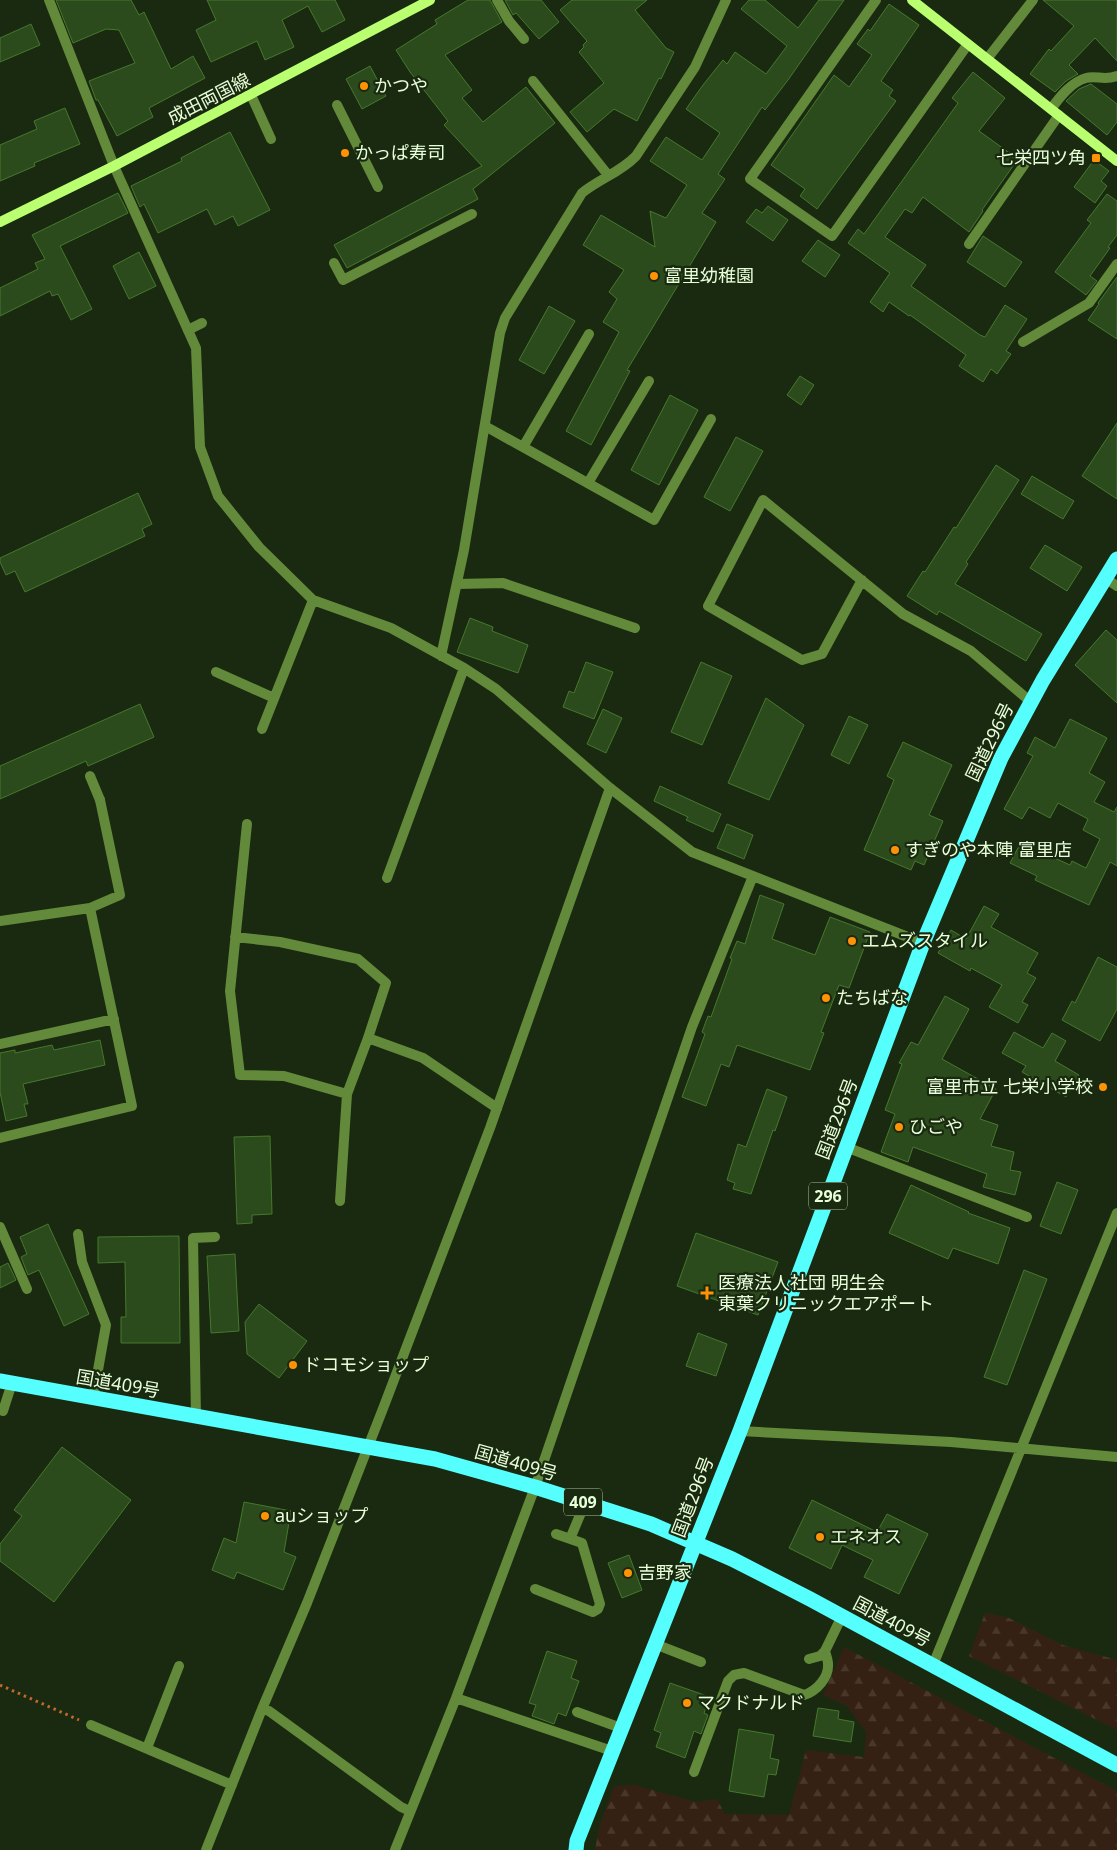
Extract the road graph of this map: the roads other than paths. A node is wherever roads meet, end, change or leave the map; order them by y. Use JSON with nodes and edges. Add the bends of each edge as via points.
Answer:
{"nodes":[{"id":1,"x":49,"y":0,"type":"edge"},
{"id":2,"x":430,"y":0,"type":"edge"},
{"id":3,"x":497,"y":0,"type":"edge"},
{"id":4,"x":726,"y":0,"type":"edge"},
{"id":5,"x":876,"y":0,"type":"edge"},
{"id":6,"x":912,"y":0,"type":"edge"},
{"id":7,"x":1033,"y":0,"type":"edge"},
{"id":8,"x":524,"y":38,"type":"dead end"},
{"id":9,"x":968,"y":44,"type":"junction"},
{"id":10,"x":987,"y":59,"type":"junction"},
{"id":11,"x":1117,"y":76,"type":"edge"},
{"id":12,"x":534,"y":81,"type":"dead end"},
{"id":13,"x":251,"y":95,"type":"junction"},
{"id":14,"x":337,"y":105,"type":"dead end"},
{"id":15,"x":1055,"y":112,"type":"junction"},
{"id":16,"x":271,"y":139,"type":"dead end"},
{"id":17,"x":1117,"y":161,"type":"edge"},
{"id":18,"x":114,"y":166,"type":"junction"},
{"id":19,"x":608,"y":175,"type":"junction"},
{"id":20,"x":378,"y":187,"type":"dead end"},
{"id":21,"x":472,"y":214,"type":"dead end"},
{"id":22,"x":0,"y":222,"type":"edge"},
{"id":23,"x":969,"y":244,"type":"dead end"},
{"id":24,"x":334,"y":263,"type":"dead end"},
{"id":25,"x":1117,"y":264,"type":"edge"},
{"id":26,"x":202,"y":324,"type":"dead end"},
{"id":27,"x":188,"y":330,"type":"junction"},
{"id":28,"x":589,"y":334,"type":"dead end"},
{"id":29,"x":1023,"y":342,"type":"dead end"},
{"id":30,"x":649,"y":381,"type":"dead end"},
{"id":31,"x":711,"y":419,"type":"dead end"},
{"id":32,"x":485,"y":426,"type":"junction"},
{"id":33,"x":523,"y":447,"type":"junction"},
{"id":34,"x":588,"y":483,"type":"junction"},
{"id":35,"x":1117,"y":559,"type":"edge"},
{"id":36,"x":862,"y":580,"type":"junction"},
{"id":37,"x":1111,"y":582,"type":"edge"},
{"id":38,"x":457,"y":584,"type":"junction"},
{"id":39,"x":313,"y":600,"type":"junction"},
{"id":40,"x":636,"y":628,"type":"dead end"},
{"id":41,"x":441,"y":656,"type":"junction"},
{"id":42,"x":464,"y":668,"type":"junction"},
{"id":43,"x":216,"y":672,"type":"dead end"},
{"id":44,"x":274,"y":698,"type":"junction"},
{"id":45,"x":1031,"y":702,"type":"junction"},
{"id":46,"x":262,"y":729,"type":"dead end"},
{"id":47,"x":90,"y":776,"type":"dead end"},
{"id":48,"x":610,"y":788,"type":"junction"},
{"id":49,"x":246,"y":824,"type":"dead end"},
{"id":50,"x":753,"y":876,"type":"junction"},
{"id":51,"x":387,"y":878,"type":"dead end"},
{"id":52,"x":90,"y":908,"type":"junction"},
{"id":53,"x":0,"y":921,"type":"edge"},
{"id":54,"x":235,"y":937,"type":"junction"},
{"id":55,"x":923,"y":942,"type":"junction"},
{"id":56,"x":114,"y":1019,"type":"junction"},
{"id":57,"x":368,"y":1038,"type":"junction"},
{"id":58,"x":0,"y":1044,"type":"edge"},
{"id":59,"x":347,"y":1094,"type":"junction"},
{"id":60,"x":497,"y":1108,"type":"junction"},
{"id":61,"x":0,"y":1138,"type":"edge"},
{"id":62,"x":846,"y":1147,"type":"junction"},
{"id":63,"x":340,"y":1201,"type":"dead end"},
{"id":64,"x":1117,"y":1213,"type":"edge"},
{"id":65,"x":1026,"y":1217,"type":"dead end"},
{"id":66,"x":0,"y":1227,"type":"edge"},
{"id":67,"x":78,"y":1234,"type":"dead end"},
{"id":68,"x":215,"y":1237,"type":"dead end"},
{"id":69,"x":27,"y":1289,"type":"dead end"},
{"id":70,"x":6,"y":1382,"type":"edge"},
{"id":71,"x":93,"y":1398,"type":"junction"},
{"id":72,"x":3,"y":1411,"type":"dead end"},
{"id":73,"x":196,"y":1417,"type":"junction"},
{"id":74,"x":740,"y":1430,"type":"junction"},
{"id":75,"x":368,"y":1446,"type":"junction"},
{"id":76,"x":1020,"y":1448,"type":"junction"},
{"id":77,"x":1117,"y":1457,"type":"edge"},
{"id":78,"x":535,"y":1488,"type":"junction"},
{"id":79,"x":585,"y":1503,"type":"junction"},
{"id":80,"x":556,"y":1534,"type":"dead end"},
{"id":81,"x":570,"y":1539,"type":"junction"},
{"id":82,"x":695,"y":1543,"type":"junction"},
{"id":83,"x":535,"y":1589,"type":"dead end"},
{"id":84,"x":842,"y":1616,"type":"junction"},
{"id":85,"x":655,"y":1644,"type":"junction"},
{"id":86,"x":825,"y":1651,"type":"junction"},
{"id":87,"x":809,"y":1659,"type":"dead end"},
{"id":88,"x":701,"y":1662,"type":"dead end"},
{"id":89,"x":932,"y":1665,"type":"junction"},
{"id":90,"x":179,"y":1666,"type":"dead end"},
{"id":91,"x":456,"y":1698,"type":"junction"},
{"id":92,"x":262,"y":1709,"type":"junction"},
{"id":93,"x":577,"y":1712,"type":"dead end"},
{"id":94,"x":91,"y":1725,"type":"road end"},
{"id":95,"x":621,"y":1728,"type":"junction"},
{"id":96,"x":147,"y":1748,"type":"junction"},
{"id":97,"x":612,"y":1751,"type":"junction"},
{"id":98,"x":1117,"y":1765,"type":"edge"},
{"id":99,"x":694,"y":1772,"type":"dead end"},
{"id":100,"x":232,"y":1785,"type":"junction"},
{"id":101,"x":410,"y":1812,"type":"junction"},
{"id":102,"x":206,"y":1850,"type":"edge"},
{"id":103,"x":395,"y":1850,"type":"edge"},
{"id":104,"x":576,"y":1850,"type":"edge"}],
"edges":[{"from":1,"to":18,"type":"street"},
{"from":2,"to":13,"type":"main road","name":"成田両国線"},
{"from":3,"to":8,"type":"street"},
{"from":4,"to":19,"type":"street","via":[[695,67],[636,156]]},
{"from":5,"to":9,"type":"street","via":[[750,179],[832,236]]},
{"from":6,"to":9,"type":"main road"},
{"from":7,"to":10,"type":"street"},
{"from":9,"to":10,"type":"main road"},
{"from":10,"to":15,"type":"main road"},
{"from":11,"to":15,"type":"street","via":[[1108,79],[1086,77],[1065,91]]},
{"from":12,"to":19,"type":"street"},
{"from":13,"to":16,"type":"street"},
{"from":13,"to":18,"type":"main road","name":"成田両国線"},
{"from":14,"to":20,"type":"street"},
{"from":15,"to":17,"type":"main road"},
{"from":15,"to":23,"type":"street"},
{"from":18,"to":22,"type":"main road","name":"成田両国線"},
{"from":18,"to":27,"type":"street"},
{"from":19,"to":32,"type":"street","via":[[582,193],[505,318]]},
{"from":21,"to":24,"type":"street","via":[[343,280]]},
{"from":25,"to":29,"type":"street","via":[[1089,303]]},
{"from":26,"to":27,"type":"street"},
{"from":27,"to":39,"type":"street","via":[[196,348],[200,447],[218,496],[258,547]]},
{"from":28,"to":33,"type":"street"},
{"from":30,"to":34,"type":"street"},
{"from":31,"to":34,"type":"street","via":[[654,520]]},
{"from":32,"to":33,"type":"street"},
{"from":32,"to":38,"type":"street"},
{"from":33,"to":34,"type":"street"},
{"from":35,"to":37,"type":"highway","name":"国道296号","number":"296"},
{"from":36,"to":36,"type":"street","via":[[763,500],[708,606],[802,660],[822,654]]},
{"from":36,"to":45,"type":"street","via":[[903,614],[971,651]]},
{"from":37,"to":45,"type":"highway","name":"国道296号","number":"296"},
{"from":38,"to":40,"type":"street","via":[[503,583]]},
{"from":38,"to":41,"type":"street"},
{"from":39,"to":41,"type":"street","via":[[391,628]]},
{"from":39,"to":44,"type":"street"},
{"from":41,"to":42,"type":"street"},
{"from":42,"to":48,"type":"street","via":[[496,689]]},
{"from":42,"to":51,"type":"street"},
{"from":43,"to":44,"type":"street"},
{"from":44,"to":46,"type":"street"},
{"from":45,"to":55,"type":"highway","name":"国道296号","number":"296","via":[[1001,758]]},
{"from":47,"to":52,"type":"street","via":[[100,800],[120,895]]},
{"from":48,"to":50,"type":"street","via":[[692,852]]},
{"from":48,"to":60,"type":"street"},
{"from":49,"to":54,"type":"street"},
{"from":50,"to":55,"type":"street"},
{"from":50,"to":78,"type":"street","via":[[692,1027]]},
{"from":52,"to":53,"type":"street"},
{"from":52,"to":56,"type":"street"},
{"from":54,"to":57,"type":"street","via":[[280,942],[358,959],[386,983]]},
{"from":54,"to":59,"type":"street","via":[[230,991],[240,1075],[284,1076]]},
{"from":55,"to":62,"type":"highway","name":"国道296号","number":"296"},
{"from":56,"to":58,"type":"street"},
{"from":56,"to":61,"type":"street","via":[[132,1106]]},
{"from":57,"to":59,"type":"street"},
{"from":57,"to":60,"type":"street","via":[[423,1058]]},
{"from":59,"to":63,"type":"street"},
{"from":60,"to":75,"type":"street"},
{"from":62,"to":65,"type":"street"},
{"from":62,"to":74,"type":"highway","name":"国道296号","number":"296"},
{"from":64,"to":76,"type":"street"},
{"from":66,"to":69,"type":"street"},
{"from":67,"to":71,"type":"street","via":[[82,1262],[106,1325]]},
{"from":68,"to":73,"type":"street","via":[[193,1238]]},
{"from":70,"to":71,"type":"highway","name":"国道409号","number":"409"},
{"from":70,"to":72,"type":"street"},
{"from":71,"to":73,"type":"highway","name":"国道409号","number":"409"},
{"from":73,"to":75,"type":"highway","name":"国道409号","number":"409"},
{"from":74,"to":76,"type":"street"},
{"from":74,"to":82,"type":"highway","name":"国道296号","number":"296"},
{"from":75,"to":78,"type":"highway","name":"国道409号","number":"409","via":[[435,1459]]},
{"from":75,"to":92,"type":"street"},
{"from":76,"to":77,"type":"street"},
{"from":76,"to":89,"type":"street"},
{"from":78,"to":79,"type":"highway","name":"国道409号","number":"409"},
{"from":78,"to":91,"type":"street"},
{"from":79,"to":81,"type":"street"},
{"from":79,"to":82,"type":"highway","name":"国道409号","number":"409","via":[[651,1524]]},
{"from":80,"to":81,"type":"street"},
{"from":81,"to":83,"type":"street","via":[[582,1543],[600,1604],[598,1609],[593,1612]]},
{"from":82,"to":84,"type":"highway","name":"国道409号","number":"409"},
{"from":82,"to":85,"type":"highway","name":"国道296号","number":"296"},
{"from":84,"to":86,"type":"street"},
{"from":84,"to":89,"type":"highway","name":"国道409号","number":"409"},
{"from":85,"to":88,"type":"street"},
{"from":85,"to":95,"type":"highway","name":"国道296号","number":"296"},
{"from":86,"to":87,"type":"street"},
{"from":86,"to":99,"type":"street","via":[[829,1665],[820,1686],[804,1695],[744,1673],[734,1675],[728,1681]]},
{"from":89,"to":98,"type":"highway","name":"国道409号","number":"409"},
{"from":90,"to":96,"type":"street"},
{"from":91,"to":97,"type":"street"},
{"from":91,"to":101,"type":"street"},
{"from":92,"to":100,"type":"street"},
{"from":92,"to":101,"type":"street"},
{"from":93,"to":95,"type":"street"},
{"from":94,"to":96,"type":"street"},
{"from":95,"to":97,"type":"highway","name":"国道296号","number":"296"},
{"from":96,"to":100,"type":"street"},
{"from":97,"to":104,"type":"highway","name":"国道296号","number":"296"},
{"from":100,"to":102,"type":"street"},
{"from":101,"to":103,"type":"street"}]}
